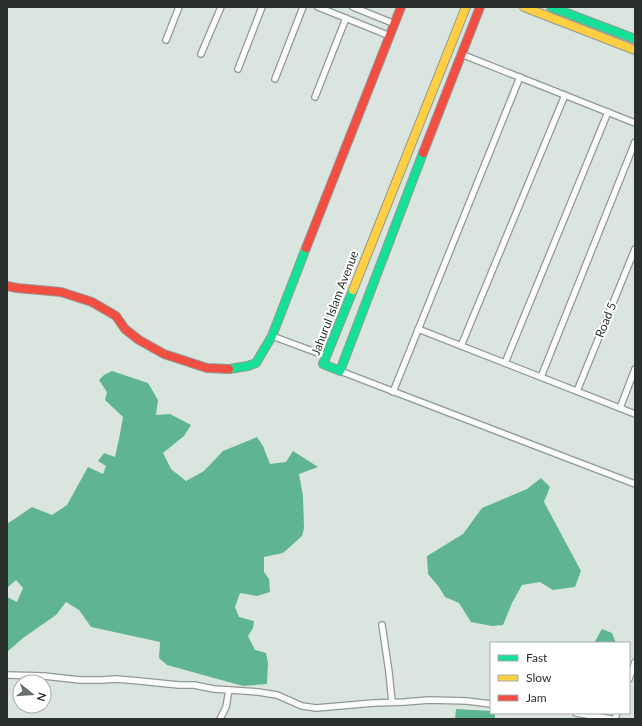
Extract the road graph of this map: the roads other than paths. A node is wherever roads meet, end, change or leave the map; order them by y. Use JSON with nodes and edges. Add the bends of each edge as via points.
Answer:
{"nodes":[{"id":1,"x":179,"y":7,"type":"edge"},
{"id":2,"x":221,"y":7,"type":"edge"},
{"id":3,"x":262,"y":7,"type":"edge"},
{"id":4,"x":303,"y":7,"type":"edge"},
{"id":5,"x":318,"y":7,"type":"edge"},
{"id":6,"x":353,"y":7,"type":"edge"},
{"id":7,"x":402,"y":7,"type":"edge"},
{"id":8,"x":466,"y":7,"type":"edge"},
{"id":9,"x":480,"y":7,"type":"edge"},
{"id":10,"x":524,"y":7,"type":"edge"},
{"id":11,"x":551,"y":7,"type":"edge"},
{"id":12,"x":346,"y":18,"type":"junction"},
{"id":13,"x":395,"y":24,"type":"junction"},
{"id":14,"x":390,"y":36,"type":"junction"},
{"id":15,"x":635,"y":39,"type":"edge"},
{"id":16,"x":166,"y":40,"type":"dead end"},
{"id":17,"x":635,"y":50,"type":"edge"},
{"id":18,"x":201,"y":54,"type":"dead end"},
{"id":19,"x":461,"y":54,"type":"junction"},
{"id":20,"x":238,"y":69,"type":"dead end"},
{"id":21,"x":520,"y":77,"type":"junction"},
{"id":22,"x":274,"y":79,"type":"dead end"},
{"id":23,"x":565,"y":95,"type":"junction"},
{"id":24,"x":315,"y":97,"type":"dead end"},
{"id":25,"x":608,"y":112,"type":"junction"},
{"id":26,"x":635,"y":123,"type":"edge"},
{"id":27,"x":635,"y":142,"type":"edge"},
{"id":28,"x":635,"y":249,"type":"edge"},
{"id":29,"x":7,"y":286,"type":"edge"},
{"id":30,"x":418,"y":329,"type":"junction"},
{"id":31,"x":272,"y":336,"type":"junction"},
{"id":32,"x":461,"y":346,"type":"junction"},
{"id":33,"x":326,"y":356,"type":"junction"},
{"id":34,"x":505,"y":363,"type":"junction"},
{"id":35,"x":635,"y":369,"type":"edge"},
{"id":36,"x":340,"y":371,"type":"junction"},
{"id":37,"x":541,"y":377,"type":"junction"},
{"id":38,"x":577,"y":391,"type":"junction"},
{"id":39,"x":393,"y":392,"type":"junction"},
{"id":40,"x":620,"y":408,"type":"junction"},
{"id":41,"x":635,"y":414,"type":"edge"},
{"id":42,"x":635,"y":484,"type":"edge"},
{"id":43,"x":382,"y":625,"type":"dead end"},
{"id":44,"x":635,"y":662,"type":"edge"},
{"id":45,"x":7,"y":675,"type":"edge"},
{"id":46,"x":630,"y":676,"type":"edge"},
{"id":47,"x":229,"y":690,"type":"junction"},
{"id":48,"x":392,"y":702,"type":"junction"},
{"id":49,"x":490,"y":704,"type":"edge"},
{"id":50,"x":582,"y":714,"type":"edge"},
{"id":51,"x":220,"y":719,"type":"edge"},
{"id":52,"x":611,"y":719,"type":"edge"}],
"edges":[{"from":1,"to":16,"type":"street"},
{"from":2,"to":18,"type":"street"},
{"from":3,"to":20,"type":"street"},
{"from":4,"to":22,"type":"street"},
{"from":5,"to":12,"type":"street"},
{"from":6,"to":13,"type":"street"},
{"from":7,"to":13,"type":"street"},
{"from":8,"to":33,"type":"street","name":"Jahurul Islam Avenue"},
{"from":9,"to":19,"type":"street"},
{"from":10,"to":17,"type":"street"},
{"from":11,"to":15,"type":"street"},
{"from":12,"to":14,"type":"street"},
{"from":12,"to":24,"type":"street"},
{"from":13,"to":14,"type":"street"},
{"from":14,"to":31,"type":"street"},
{"from":19,"to":21,"type":"street"},
{"from":19,"to":36,"type":"street"},
{"from":21,"to":23,"type":"street"},
{"from":21,"to":30,"type":"street"},
{"from":23,"to":25,"type":"street"},
{"from":23,"to":32,"type":"street"},
{"from":25,"to":26,"type":"street"},
{"from":25,"to":34,"type":"street"},
{"from":27,"to":37,"type":"street"},
{"from":28,"to":38,"type":"street","name":"Road 5"},
{"from":29,"to":31,"type":"street","via":[[61,292],[92,302],[116,316],[124,329],[139,340],[164,354],[207,368],[231,369],[256,363]]},
{"from":30,"to":32,"type":"street"},
{"from":30,"to":39,"type":"street"},
{"from":31,"to":33,"type":"street"},
{"from":32,"to":34,"type":"street"},
{"from":33,"to":36,"type":"street","name":"Jahurul Islam Avenue","via":[[323,364]]},
{"from":34,"to":37,"type":"street"},
{"from":35,"to":40,"type":"street"},
{"from":36,"to":39,"type":"street"},
{"from":37,"to":38,"type":"street"},
{"from":38,"to":40,"type":"street"},
{"from":39,"to":42,"type":"street"},
{"from":40,"to":41,"type":"street"},
{"from":43,"to":48,"type":"street"},
{"from":44,"to":46,"type":"street"},
{"from":45,"to":47,"type":"street","via":[[80,680],[116,679]]},
{"from":47,"to":48,"type":"street","via":[[277,695],[302,706],[316,708]]},
{"from":47,"to":51,"type":"street","via":[[226,707]]},
{"from":48,"to":49,"type":"street","via":[[429,700]]},
{"from":50,"to":52,"type":"street"}]}
